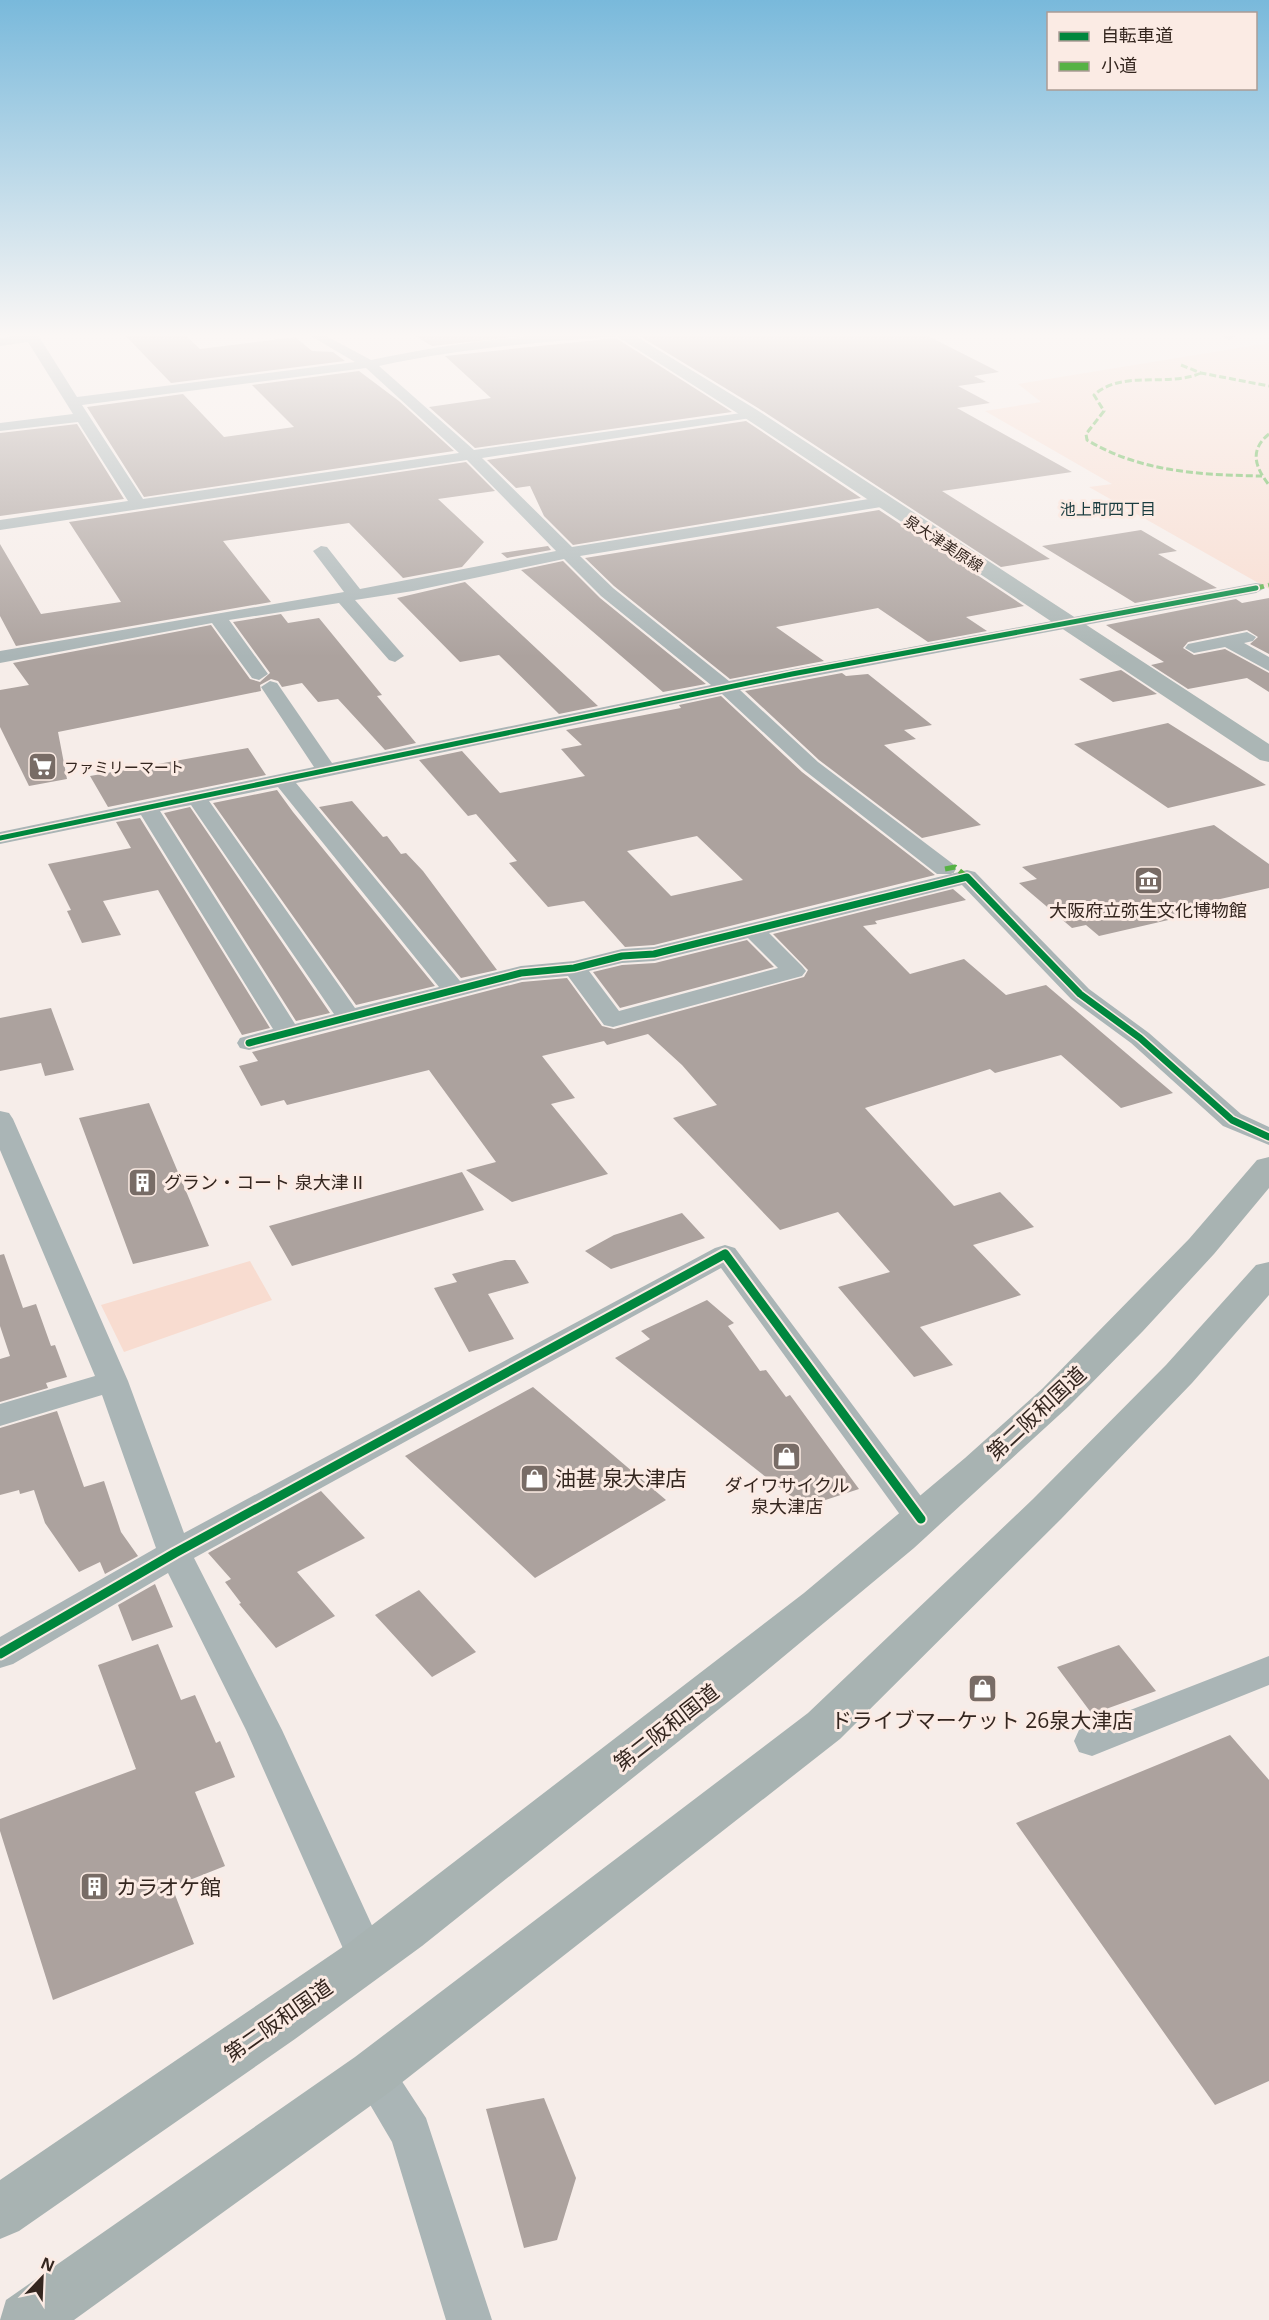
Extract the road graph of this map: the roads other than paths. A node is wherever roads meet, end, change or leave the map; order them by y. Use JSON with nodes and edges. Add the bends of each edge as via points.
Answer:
{"nodes":[{"id":1,"x":98,"y":440,"type":"edge"},
{"id":2,"x":454,"y":440,"type":"edge"},
{"id":3,"x":571,"y":440,"type":"edge"},
{"id":4,"x":790,"y":440,"type":"edge"},
{"id":5,"x":470,"y":455,"type":"junction"},
{"id":6,"x":881,"y":502,"type":"junction"},
{"id":7,"x":138,"y":504,"type":"junction"},
{"id":8,"x":0,"y":525,"type":"edge"},
{"id":9,"x":321,"y":551,"type":"dead end"},
{"id":10,"x":568,"y":553,"type":"junction"},
{"id":11,"x":1256,"y":588,"type":"dead end"},
{"id":12,"x":349,"y":596,"type":"junction"},
{"id":13,"x":217,"y":617,"type":"junction"},
{"id":14,"x":1068,"y":625,"type":"junction"},
{"id":15,"x":376,"y":635,"type":"junction"},
{"id":16,"x":1247,"y":637,"type":"dead end"},
{"id":17,"x":354,"y":639,"type":"dead end"},
{"id":18,"x":1227,"y":641,"type":"junction"},
{"id":19,"x":1194,"y":648,"type":"dead end"},
{"id":20,"x":395,"y":656,"type":"dead end"},
{"id":21,"x":0,"y":657,"type":"edge"},
{"id":22,"x":1269,"y":666,"type":"edge"},
{"id":23,"x":727,"y":689,"type":"junction"},
{"id":24,"x":1269,"y":755,"type":"edge"},
{"id":25,"x":328,"y":772,"type":"junction"},
{"id":26,"x":284,"y":781,"type":"junction"},
{"id":27,"x":197,"y":798,"type":"junction"},
{"id":28,"x":147,"y":808,"type":"junction"},
{"id":29,"x":0,"y":838,"type":"edge"},
{"id":30,"x":945,"y":869,"type":"dead end"},
{"id":31,"x":754,"y":930,"type":"junction"},
{"id":32,"x":574,"y":968,"type":"junction"},
{"id":33,"x":454,"y":990,"type":"junction"},
{"id":34,"x":349,"y":1017,"type":"junction"},
{"id":35,"x":288,"y":1033,"type":"junction"},
{"id":36,"x":249,"y":1043,"type":"dead end"},
{"id":37,"x":1,"y":1127,"type":"edge"},
{"id":38,"x":1269,"y":1137,"type":"edge"},
{"id":39,"x":1269,"y":1167,"type":"edge"},
{"id":40,"x":1269,"y":1273,"type":"edge"},
{"id":41,"x":113,"y":1381,"type":"junction"},
{"id":42,"x":0,"y":1415,"type":"edge"},
{"id":43,"x":921,"y":1519,"type":"junction"},
{"id":44,"x":176,"y":1553,"type":"junction"},
{"id":45,"x":0,"y":1654,"type":"edge"},
{"id":46,"x":1269,"y":1670,"type":"edge"},
{"id":47,"x":1092,"y":1741,"type":"dead end"},
{"id":48,"x":367,"y":1958,"type":"junction"},
{"id":49,"x":373,"y":2074,"type":"junction"},
{"id":50,"x":0,"y":2212,"type":"edge"},
{"id":51,"x":26,"y":2320,"type":"edge"},
{"id":52,"x":469,"y":2320,"type":"edge"}],
"edges":[{"from":1,"to":7,"type":"street"},
{"from":2,"to":5,"type":"street"},
{"from":3,"to":5,"type":"street"},
{"from":4,"to":6,"type":"main road","name":"泉大津美原線"},
{"from":5,"to":7,"type":"street"},
{"from":5,"to":10,"type":"street"},
{"from":6,"to":10,"type":"street"},
{"from":6,"to":14,"type":"main road","name":"泉大津美原線"},
{"from":7,"to":8,"type":"street"},
{"from":9,"to":12,"type":"street"},
{"from":10,"to":12,"type":"street"},
{"from":10,"to":23,"type":"street","via":[[632,614]]},
{"from":11,"to":14,"type":"street"},
{"from":12,"to":13,"type":"street"},
{"from":12,"to":15,"type":"street"},
{"from":13,"to":21,"type":"street"},
{"from":13,"to":25,"type":"street"},
{"from":14,"to":23,"type":"street"},
{"from":14,"to":24,"type":"main road","name":"泉大津美原線"},
{"from":15,"to":17,"type":"street"},
{"from":15,"to":20,"type":"street"},
{"from":16,"to":18,"type":"street"},
{"from":18,"to":19,"type":"street"},
{"from":18,"to":22,"type":"street"},
{"from":23,"to":25,"type":"street"},
{"from":23,"to":30,"type":"street","via":[[811,766]]},
{"from":25,"to":26,"type":"street"},
{"from":26,"to":27,"type":"street"},
{"from":26,"to":33,"type":"street"},
{"from":27,"to":28,"type":"street"},
{"from":27,"to":34,"type":"street"},
{"from":28,"to":29,"type":"street"},
{"from":28,"to":35,"type":"street"},
{"from":31,"to":32,"type":"street"},
{"from":31,"to":32,"type":"street","via":[[794,971],[613,1020]]},
{"from":31,"to":38,"type":"street","via":[[967,878],[1080,994],[1140,1038],[1232,1120]]},
{"from":32,"to":33,"type":"street","via":[[521,973]]},
{"from":33,"to":34,"type":"street"},
{"from":34,"to":35,"type":"street"},
{"from":35,"to":36,"type":"street"},
{"from":37,"to":41,"type":"street"},
{"from":39,"to":43,"type":"highway","name":"第二阪和国道","via":[[1216,1233],[1113,1342]]},
{"from":40,"to":49,"type":"highway","via":[[1179,1374],[1047,1509],[824,1726]]},
{"from":41,"to":42,"type":"street"},
{"from":41,"to":44,"type":"street"},
{"from":43,"to":44,"type":"street","via":[[725,1254]]},
{"from":43,"to":48,"type":"highway","name":"第二阪和国道","via":[[768,1648]]},
{"from":44,"to":45,"type":"street"},
{"from":44,"to":48,"type":"street","via":[[264,1730]]},
{"from":46,"to":47,"type":"street"},
{"from":48,"to":50,"type":"highway","name":"第二阪和国道"},
{"from":49,"to":51,"type":"highway"},
{"from":49,"to":52,"type":"street","via":[[414,2141]]}]}
